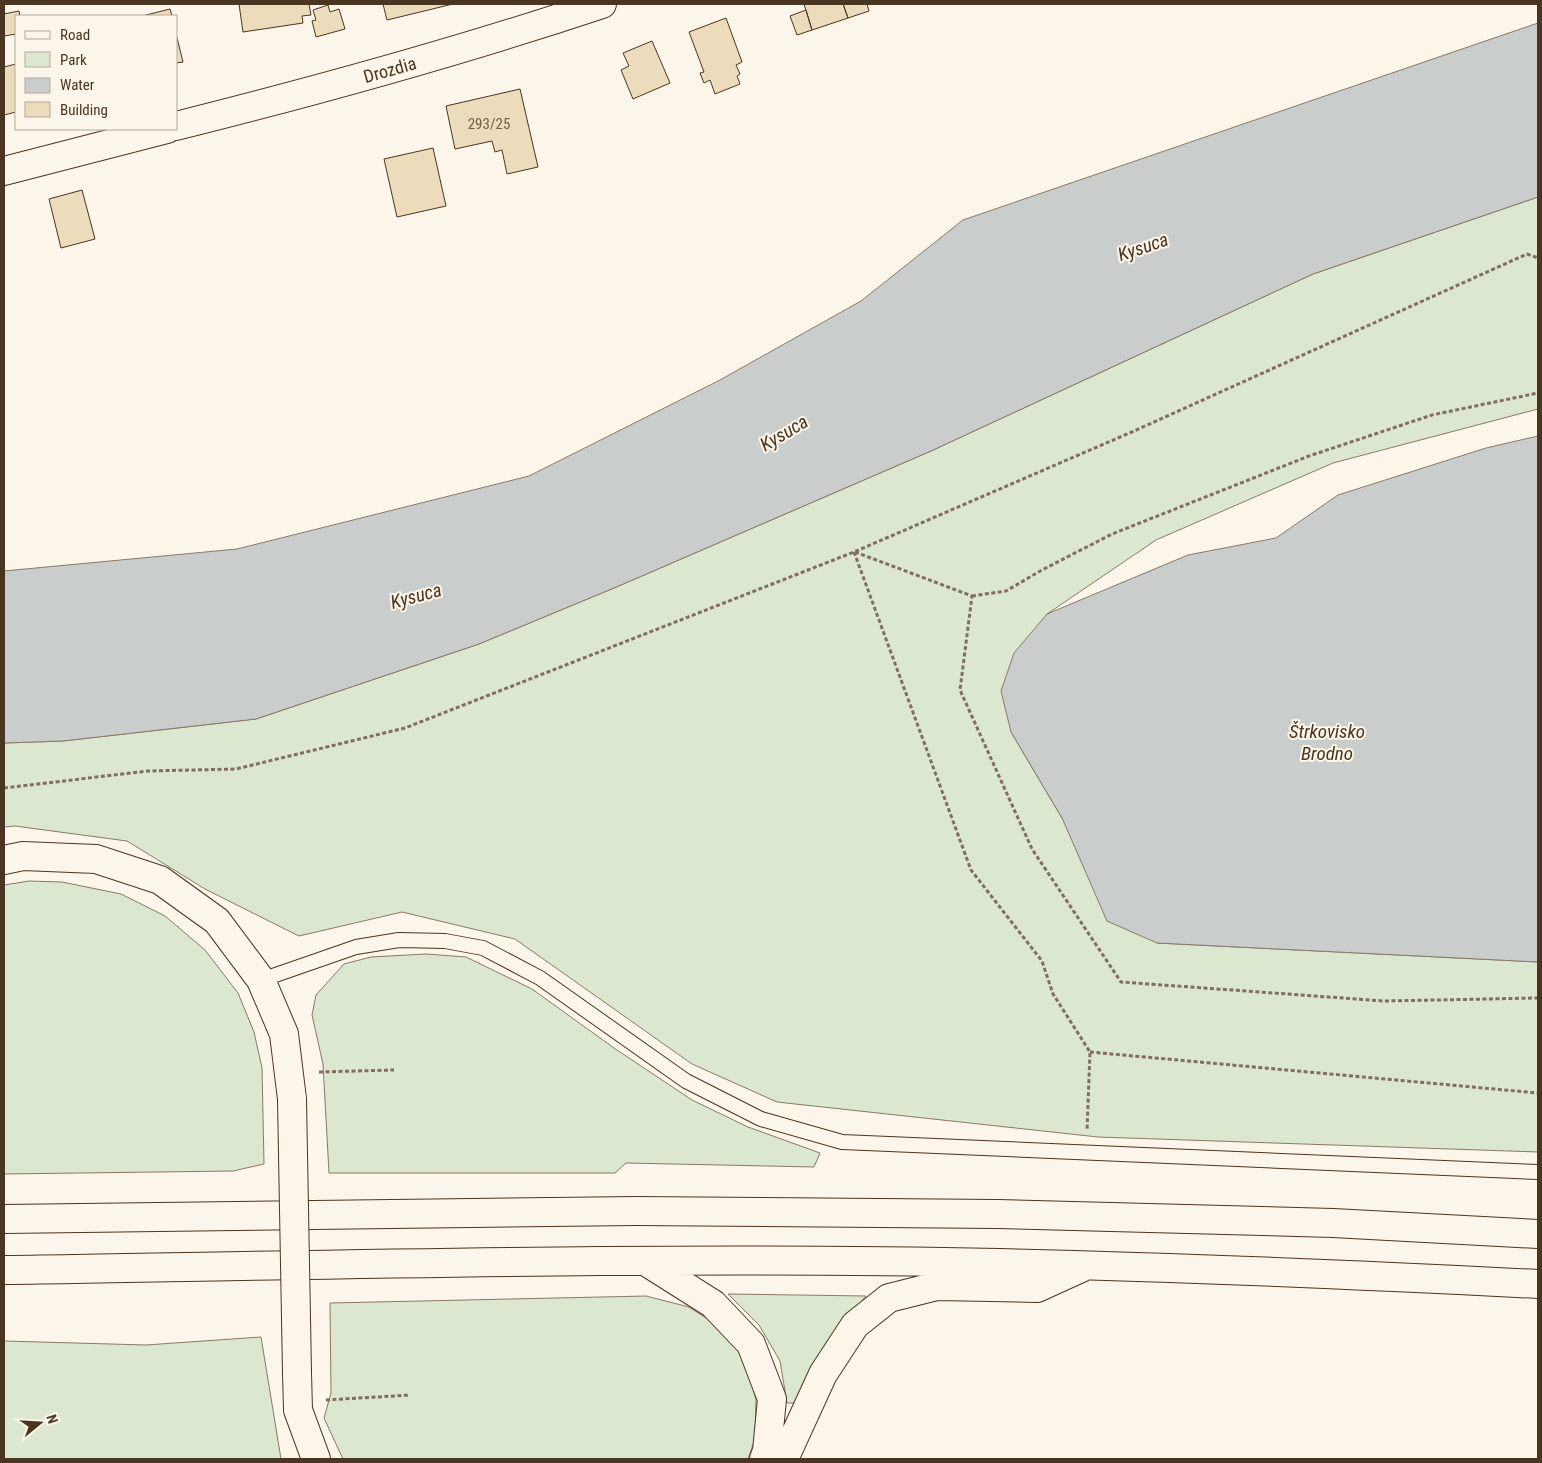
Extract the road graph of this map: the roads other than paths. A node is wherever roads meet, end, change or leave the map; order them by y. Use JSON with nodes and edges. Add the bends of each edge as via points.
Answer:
{"nodes":[{"id":1,"x":602,"y":4,"type":"edge"},
{"id":2,"x":178,"y":125,"type":"edge"},
{"id":3,"x":163,"y":130,"type":"edge"},
{"id":4,"x":4,"y":170,"type":"edge"},
{"id":5,"x":4,"y":860,"type":"edge"},
{"id":6,"x":261,"y":980,"type":"junction"},
{"id":7,"x":1538,"y":1172,"type":"edge"},
{"id":8,"x":4,"y":1219,"type":"edge"},
{"id":9,"x":1538,"y":1234,"type":"edge"},
{"id":10,"x":645,"y":1261,"type":"junction"},
{"id":11,"x":1086,"y":1265,"type":"junction"},
{"id":12,"x":4,"y":1270,"type":"edge"},
{"id":13,"x":1538,"y":1284,"type":"edge"},
{"id":14,"x":316,"y":1459,"type":"edge"},
{"id":15,"x":764,"y":1459,"type":"edge"},
{"id":16,"x":784,"y":1459,"type":"edge"}],
"edges":[{"from":1,"to":2,"type":"main road","name":"Drozdia","via":[[420,62]]},
{"from":3,"to":4,"type":"main road"},
{"from":5,"to":6,"type":"main road","via":[[23,856],[96,859],[160,880],[217,921]]},
{"from":6,"to":7,"type":"lane","via":[[356,947],[399,940],[445,941],[483,948],[540,978],[686,1081],[762,1119],[842,1142]]},
{"from":6,"to":14,"type":"main road","bridge":true,"via":[[284,1034],[292,1099],[298,1410]]},
{"from":8,"to":9,"type":"main road","via":[[635,1212],[997,1214],[1333,1223]]},
{"from":10,"to":11,"type":"main road"},
{"from":10,"to":12,"type":"main road"},
{"from":10,"to":15,"type":"main road","via":[[713,1304],[751,1344],[772,1399]]},
{"from":11,"to":13,"type":"main road"},
{"from":11,"to":16,"type":"main road","via":[[1037,1288],[937,1286],[889,1298],[855,1325],[822,1374]]}]}
